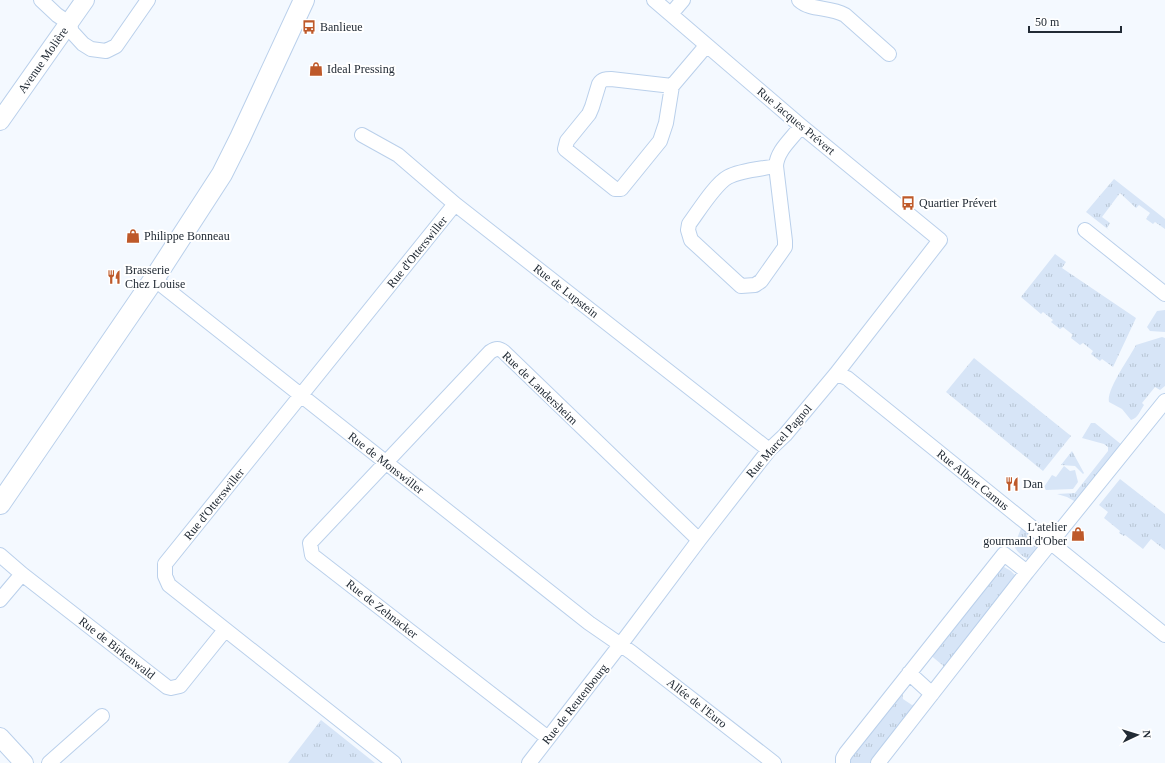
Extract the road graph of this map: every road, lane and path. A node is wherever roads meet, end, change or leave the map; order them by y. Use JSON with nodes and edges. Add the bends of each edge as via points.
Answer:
{"nodes":[{"id":1,"x":41,"y":0,"type":"edge"},
{"id":2,"x":85,"y":0,"type":"edge"},
{"id":3,"x":148,"y":0,"type":"edge"},
{"id":4,"x":304,"y":0,"type":"edge"},
{"id":5,"x":654,"y":0,"type":"edge"},
{"id":6,"x":683,"y":0,"type":"edge"},
{"id":7,"x":799,"y":0,"type":"edge"},
{"id":8,"x":671,"y":14,"type":"junction"},
{"id":9,"x":69,"y":23,"type":"junction"},
{"id":10,"x":706,"y":46,"type":"junction"},
{"id":11,"x":889,"y":54,"type":"dead end"},
{"id":12,"x":672,"y":86,"type":"junction"},
{"id":13,"x":0,"y":121,"type":"edge"},
{"id":14,"x":800,"y":126,"type":"junction"},
{"id":15,"x":362,"y":135,"type":"dead end"},
{"id":16,"x":776,"y":166,"type":"junction"},
{"id":17,"x":455,"y":204,"type":"junction"},
{"id":18,"x":1085,"y":230,"type":"dead end"},
{"id":19,"x":940,"y":240,"type":"joint"},
{"id":20,"x":154,"y":279,"type":"junction"},
{"id":21,"x":1165,"y":294,"type":"edge"},
{"id":22,"x":836,"y":374,"type":"junction"},
{"id":23,"x":301,"y":396,"type":"junction"},
{"id":24,"x":1165,"y":401,"type":"edge"},
{"id":25,"x":770,"y":450,"type":"junction"},
{"id":26,"x":385,"y":463,"type":"junction"},
{"id":27,"x":0,"y":504,"type":"edge"},
{"id":28,"x":698,"y":540,"type":"junction"},
{"id":29,"x":1050,"y":543,"type":"junction"},
{"id":30,"x":0,"y":555,"type":"edge"},
{"id":31,"x":1027,"y":572,"type":"junction"},
{"id":32,"x":22,"y":574,"type":"junction"},
{"id":33,"x":0,"y":600,"type":"edge"},
{"id":34,"x":226,"y":630,"type":"junction"},
{"id":35,"x":1165,"y":635,"type":"edge"},
{"id":36,"x":620,"y":644,"type":"junction"},
{"id":37,"x":909,"y":674,"type":"junction"},
{"id":38,"x":932,"y":694,"type":"junction"},
{"id":39,"x":102,"y":716,"type":"dead end"},
{"id":40,"x":0,"y":737,"type":"edge"},
{"id":41,"x":548,"y":738,"type":"junction"},
{"id":42,"x":24,"y":763,"type":"edge"},
{"id":43,"x":49,"y":763,"type":"edge"},
{"id":44,"x":394,"y":763,"type":"edge"},
{"id":45,"x":529,"y":763,"type":"edge"},
{"id":46,"x":774,"y":763,"type":"edge"},
{"id":47,"x":843,"y":763,"type":"edge"},
{"id":48,"x":878,"y":763,"type":"edge"}],
"edges":[{"from":1,"to":9,"type":"street"},
{"from":2,"to":9,"type":"street","name":"Avenue Molière"},
{"from":3,"to":9,"type":"street","via":[[116,46],[106,51],[90,49],[83,44],[72,32]]},
{"from":4,"to":20,"type":"main road","via":[[222,174]]},
{"from":5,"to":8,"type":"street","name":"Rue Jacques Prévert"},
{"from":6,"to":8,"type":"street"},
{"from":7,"to":11,"type":"street","via":[[811,6],[837,10]]},
{"from":8,"to":10,"type":"street","name":"Rue Jacques Prévert"},
{"from":9,"to":13,"type":"street","name":"Avenue Molière"},
{"from":10,"to":12,"type":"street"},
{"from":10,"to":14,"type":"street","name":"Rue Jacques Prévert"},
{"from":12,"to":12,"type":"street","via":[[666,123],[660,141],[624,188],[615,189],[565,148],[567,141],[589,114],[601,81],[611,78]]},
{"from":14,"to":16,"type":"street","via":[[779,153]]},
{"from":14,"to":19,"type":"street","name":"Rue Jacques Prévert"},
{"from":15,"to":17,"type":"street","name":"Rue de Lupstein","via":[[398,155]]},
{"from":16,"to":16,"type":"street","via":[[726,178],[716,187],[689,224],[691,240],[741,286],[755,285],[761,281],[785,247]]},
{"from":17,"to":23,"type":"street","name":"Rue d'Otterswiller"},
{"from":17,"to":25,"type":"street","name":"Rue de Lupstein"},
{"from":18,"to":21,"type":"street"},
{"from":19,"to":22,"type":"street","name":"Rue Marcel Pagnol"},
{"from":20,"to":23,"type":"street","name":"Rue de Monswiller"},
{"from":20,"to":27,"type":"main road"},
{"from":22,"to":25,"type":"street","name":"Rue Marcel Pagnol"},
{"from":22,"to":29,"type":"street","name":"Rue Albert Camus","via":[[847,378]]},
{"from":23,"to":26,"type":"street","name":"Rue de Monswiller"},
{"from":23,"to":34,"type":"street","name":"Rue d'Otterswiller","via":[[165,564],[165,576],[169,585]]},
{"from":24,"to":29,"type":"street"},
{"from":25,"to":28,"type":"street","name":"Rue Marcel Pagnol"},
{"from":26,"to":28,"type":"street","name":"Rue de Landersheim","via":[[490,352],[500,349]]},
{"from":26,"to":36,"type":"street","name":"Rue de Monswiller","via":[[589,623]]},
{"from":26,"to":41,"type":"street","name":"Rue de Zehnacker","via":[[310,542],[312,555]]},
{"from":28,"to":36,"type":"street","name":"Rue Marcel Pagnol"},
{"from":29,"to":31,"type":"street"},
{"from":29,"to":35,"type":"street","name":"Rue Albert Camus"},
{"from":30,"to":32,"type":"street","name":"Rue de Birkenwald"},
{"from":31,"to":37,"type":"street","via":[[1004,554]]},
{"from":31,"to":38,"type":"street"},
{"from":32,"to":33,"type":"street"},
{"from":32,"to":34,"type":"street","name":"Rue de Birkenwald","via":[[167,687],[180,686]]},
{"from":34,"to":44,"type":"street","name":"Rue d'Otterswiller"},
{"from":36,"to":41,"type":"street","name":"Rue de Reutenbourg"},
{"from":36,"to":46,"type":"street","name":"Allée de l'Euro"},
{"from":37,"to":38,"type":"street"},
{"from":37,"to":47,"type":"street","via":[[846,753]]},
{"from":38,"to":48,"type":"street"},
{"from":39,"to":43,"type":"street"},
{"from":40,"to":42,"type":"street"},
{"from":41,"to":45,"type":"street","name":"Rue de Reutenbourg"}]}
